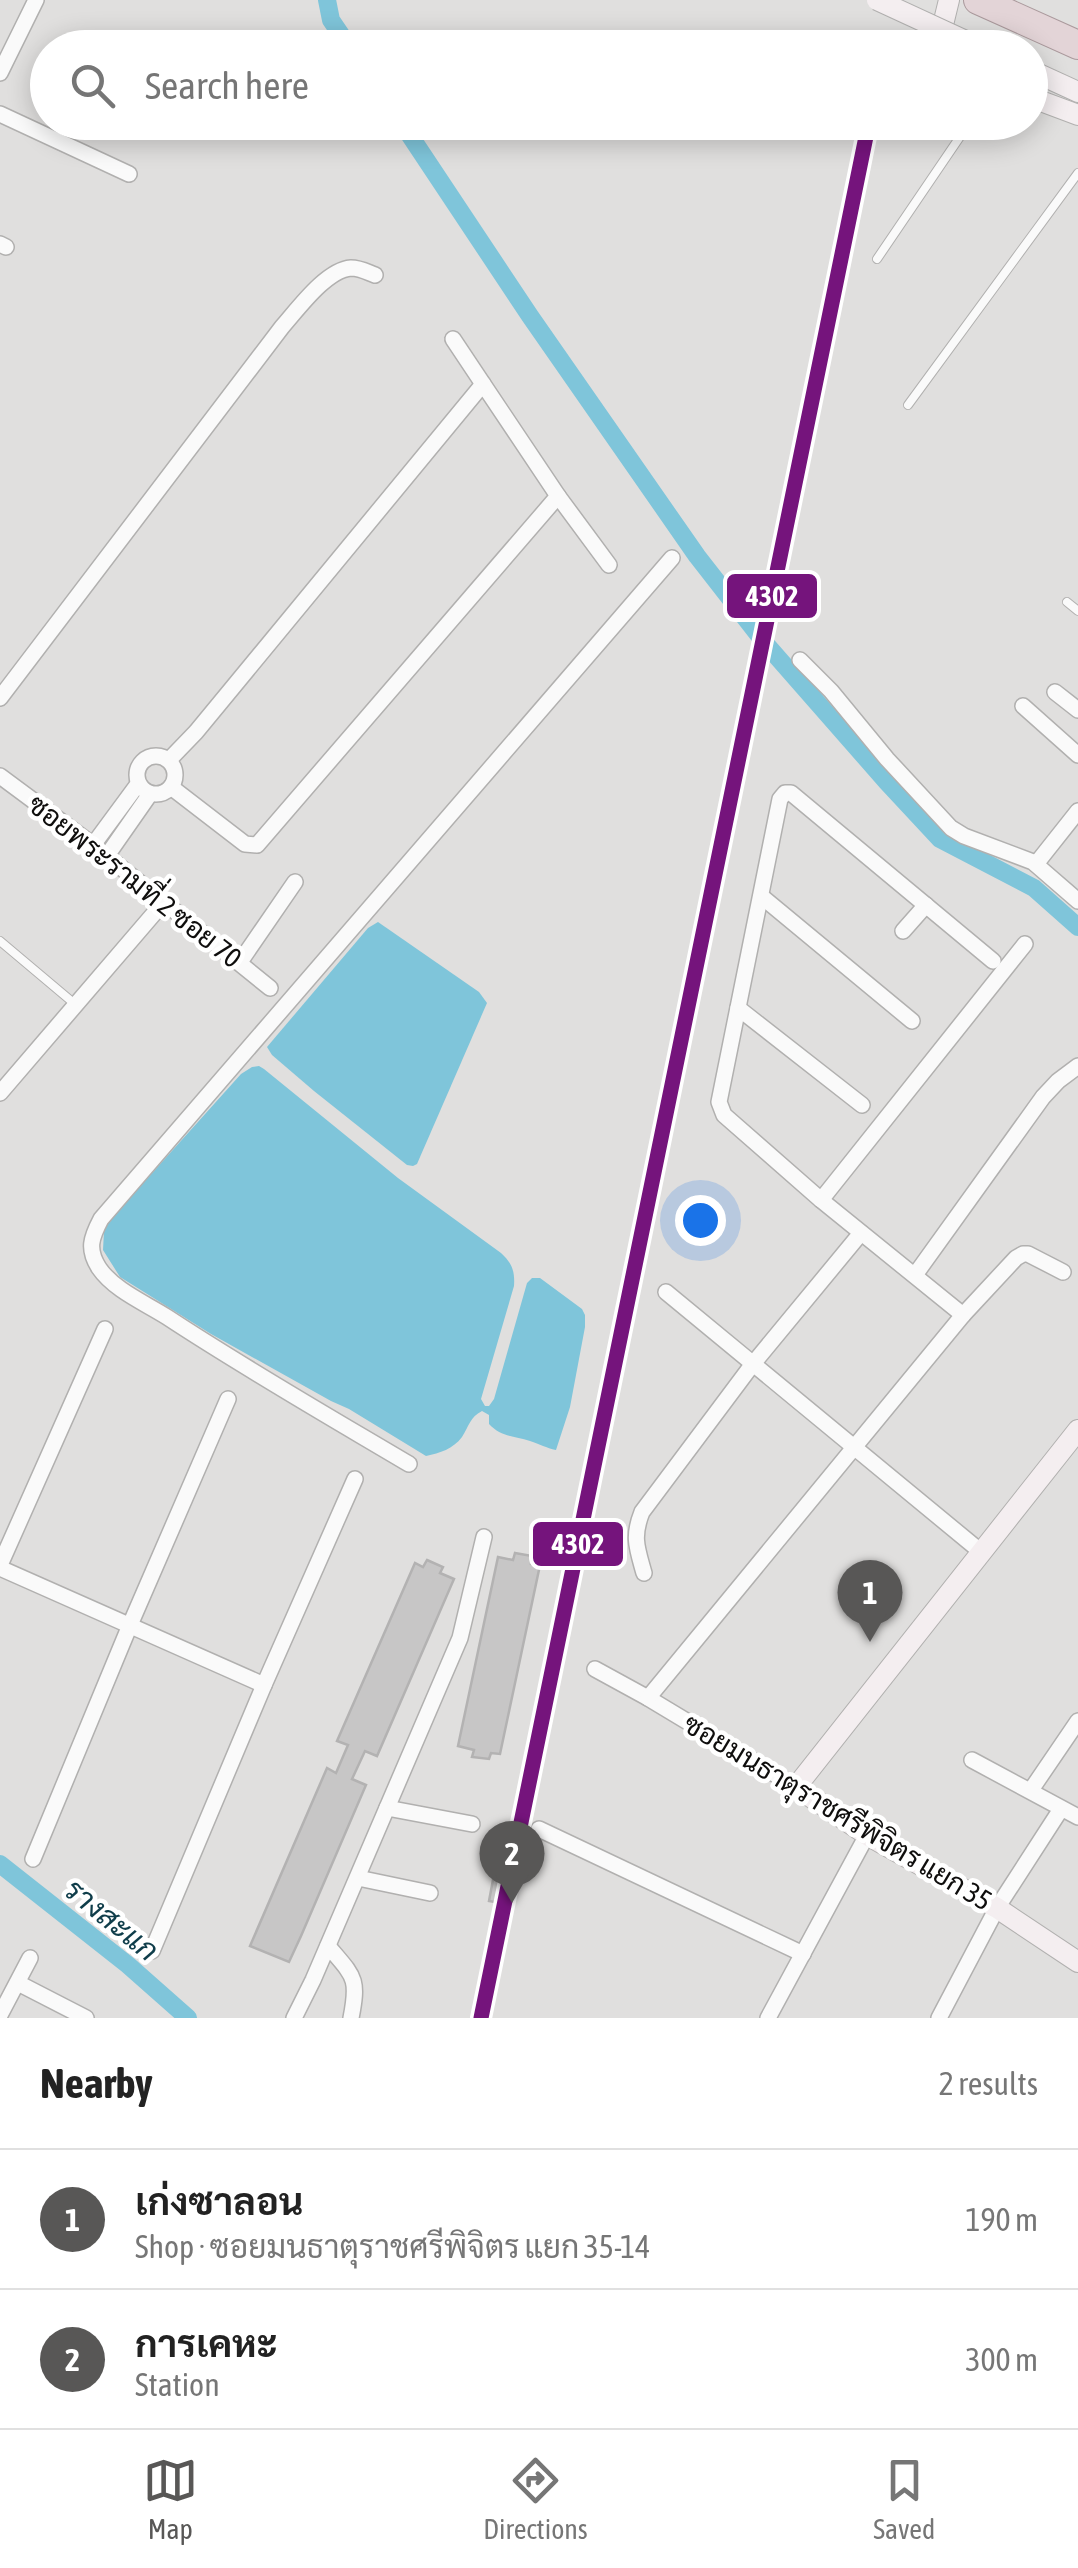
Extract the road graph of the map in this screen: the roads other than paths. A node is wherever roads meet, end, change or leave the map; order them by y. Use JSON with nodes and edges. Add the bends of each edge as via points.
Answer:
{"nodes":[{"id":1,"x":36,"y":0,"type":"edge"},
{"id":2,"x":877,"y":0,"type":"edge"},
{"id":3,"x":949,"y":0,"type":"edge"},
{"id":4,"x":978,"y":0,"type":"edge"},
{"id":5,"x":942,"y":30,"type":"edge"},
{"id":6,"x":942,"y":30,"type":"edge"},
{"id":7,"x":1045,"y":30,"type":"edge"},
{"id":8,"x":1048,"y":32,"type":"edge"},
{"id":9,"x":1078,"y":45,"type":"edge"},
{"id":10,"x":0,"y":73,"type":"edge"},
{"id":11,"x":1048,"y":78,"type":"edge"},
{"id":12,"x":1078,"y":92,"type":"edge"},
{"id":13,"x":1048,"y":103,"type":"edge"},
{"id":14,"x":0,"y":114,"type":"edge"},
{"id":15,"x":1078,"y":115,"type":"edge"},
{"id":16,"x":30,"y":128,"type":"edge"},
{"id":17,"x":56,"y":140,"type":"edge"},
{"id":18,"x":958,"y":140,"type":"edge"},
{"id":19,"x":1078,"y":173,"type":"edge"},
{"id":20,"x":129,"y":174,"type":"dead end"},
{"id":21,"x":877,"y":258,"type":"dead end"},
{"id":22,"x":375,"y":275,"type":"dead end"},
{"id":23,"x":453,"y":339,"type":"dead end"},
{"id":24,"x":483,"y":384,"type":"junction"},
{"id":25,"x":908,"y":405,"type":"dead end"},
{"id":26,"x":558,"y":496,"type":"junction"},
{"id":27,"x":672,"y":558,"type":"dead end"},
{"id":28,"x":609,"y":565,"type":"dead end"},
{"id":29,"x":1066,"y":602,"type":"dead end"},
{"id":30,"x":1078,"y":611,"type":"edge"},
{"id":31,"x":800,"y":660,"type":"dead end"},
{"id":32,"x":1055,"y":692,"type":"dead end"},
{"id":33,"x":0,"y":698,"type":"edge"},
{"id":34,"x":1023,"y":706,"type":"dead end"},
{"id":35,"x":1078,"y":710,"type":"edge"},
{"id":36,"x":1078,"y":754,"type":"edge"},
{"id":37,"x":169,"y":760,"type":"junction"},
{"id":38,"x":0,"y":776,"type":"edge"},
{"id":39,"x":170,"y":787,"type":"junction"},
{"id":40,"x":144,"y":789,"type":"junction"},
{"id":41,"x":1078,"y":811,"type":"edge"},
{"id":42,"x":92,"y":845,"type":"junction"},
{"id":43,"x":106,"y":858,"type":"junction"},
{"id":44,"x":1036,"y":864,"type":"junction"},
{"id":45,"x":295,"y":882,"type":"dead end"},
{"id":46,"x":761,"y":896,"type":"junction"},
{"id":47,"x":1078,"y":901,"type":"edge"},
{"id":48,"x":163,"y":903,"type":"junction"},
{"id":49,"x":926,"y":905,"type":"junction"},
{"id":50,"x":904,"y":932,"type":"dead end"},
{"id":51,"x":0,"y":942,"type":"edge"},
{"id":52,"x":1024,"y":944,"type":"dead end"},
{"id":53,"x":993,"y":961,"type":"dead end"},
{"id":54,"x":240,"y":962,"type":"junction"},
{"id":55,"x":270,"y":988,"type":"dead end"},
{"id":56,"x":76,"y":1005,"type":"junction"},
{"id":57,"x":738,"y":1008,"type":"junction"},
{"id":58,"x":912,"y":1021,"type":"dead end"},
{"id":59,"x":1078,"y":1066,"type":"edge"},
{"id":60,"x":0,"y":1093,"type":"edge"},
{"id":61,"x":862,"y":1105,"type":"dead end"},
{"id":62,"x":821,"y":1200,"type":"junction"},
{"id":63,"x":862,"y":1232,"type":"junction"},
{"id":64,"x":1063,"y":1272,"type":"dead end"},
{"id":65,"x":915,"y":1274,"type":"junction"},
{"id":66,"x":666,"y":1292,"type":"dead end"},
{"id":67,"x":963,"y":1315,"type":"junction"},
{"id":68,"x":106,"y":1329,"type":"dead end"},
{"id":69,"x":752,"y":1365,"type":"junction"},
{"id":70,"x":228,"y":1399,"type":"dead end"},
{"id":71,"x":1078,"y":1430,"type":"edge"},
{"id":72,"x":853,"y":1447,"type":"junction"},
{"id":73,"x":409,"y":1464,"type":"dead end"},
{"id":74,"x":355,"y":1479,"type":"dead end"},
{"id":75,"x":484,"y":1537,"type":"dead end"},
{"id":76,"x":980,"y":1551,"type":"junction"},
{"id":77,"x":0,"y":1567,"type":"edge"},
{"id":78,"x":644,"y":1572,"type":"dead end"},
{"id":79,"x":130,"y":1625,"type":"junction"},
{"id":80,"x":594,"y":1669,"type":"dead end"},
{"id":81,"x":264,"y":1686,"type":"junction"},
{"id":82,"x":648,"y":1698,"type":"junction"},
{"id":83,"x":1078,"y":1721,"type":"edge"},
{"id":84,"x":972,"y":1760,"type":"dead end"},
{"id":85,"x":796,"y":1786,"type":"junction"},
{"id":86,"x":1031,"y":1790,"type":"junction"},
{"id":87,"x":388,"y":1808,"type":"junction"},
{"id":88,"x":1060,"y":1808,"type":"junction"},
{"id":89,"x":1078,"y":1817,"type":"edge"},
{"id":90,"x":472,"y":1824,"type":"dead end"},
{"id":91,"x":539,"y":1829,"type":"dead end"},
{"id":92,"x":867,"y":1835,"type":"junction"},
{"id":93,"x":33,"y":1859,"type":"dead end"},
{"id":94,"x":358,"y":1878,"type":"junction"},
{"id":95,"x":430,"y":1894,"type":"dead end"},
{"id":96,"x":997,"y":1908,"type":"junction"},
{"id":97,"x":328,"y":1946,"type":"junction"},
{"id":98,"x":152,"y":1951,"type":"dead end"},
{"id":99,"x":803,"y":1954,"type":"junction"},
{"id":100,"x":30,"y":1958,"type":"dead end"},
{"id":101,"x":1078,"y":1962,"type":"edge"},
{"id":102,"x":18,"y":1983,"type":"junction"},
{"id":103,"x":0,"y":2015,"type":"edge"},
{"id":104,"x":86,"y":2018,"type":"edge"},
{"id":105,"x":294,"y":2018,"type":"edge"},
{"id":106,"x":351,"y":2018,"type":"edge"},
{"id":107,"x":768,"y":2018,"type":"edge"},
{"id":108,"x":939,"y":2018,"type":"edge"}],
"edges":[{"from":1,"to":10,"type":"street"},
{"from":2,"to":5,"type":"street","bridge":true},
{"from":3,"to":6,"type":"street"},
{"from":4,"to":7,"type":"highway"},
{"from":8,"to":9,"type":"highway"},
{"from":11,"to":12,"type":"street"},
{"from":13,"to":15,"type":"street"},
{"from":14,"to":16,"type":"street"},
{"from":17,"to":20,"type":"street"},
{"from":18,"to":21,"type":"lane"},
{"from":19,"to":25,"type":"lane"},
{"from":22,"to":33,"type":"street","via":[[350,268],[336,272],[310,296]]},
{"from":23,"to":24,"type":"street"},
{"from":24,"to":26,"type":"street"},
{"from":24,"to":37,"type":"street"},
{"from":26,"to":28,"type":"street"},
{"from":26,"to":39,"type":"street","via":[[257,845],[245,844]]},
{"from":27,"to":73,"type":"street","via":[[90,1238],[98,1267],[119,1286]]},
{"from":29,"to":30,"type":"lane"},
{"from":31,"to":44,"type":"street","via":[[950,828]]},
{"from":32,"to":35,"type":"street"},
{"from":34,"to":36,"type":"street"},
{"from":37,"to":39,"type":"street","via":[[175,776]]},
{"from":37,"to":40,"type":"street","via":[[141,762],[136,772]]},
{"from":38,"to":42,"type":"street","name":"ซอยพระรามที่ 2 ซอย 70"},
{"from":39,"to":40,"type":"street","via":[[162,794]]},
{"from":40,"to":42,"type":"street"},
{"from":40,"to":43,"type":"street"},
{"from":41,"to":44,"type":"street"},
{"from":42,"to":43,"type":"street","name":"ซอยพระรามที่ 2 ซอย 70"},
{"from":43,"to":48,"type":"street","name":"ซอยพระรามที่ 2 ซอย 70"},
{"from":44,"to":47,"type":"street"},
{"from":45,"to":54,"type":"street"},
{"from":46,"to":49,"type":"street","via":[[780,799],[791,793]]},
{"from":46,"to":57,"type":"street"},
{"from":46,"to":58,"type":"street"},
{"from":48,"to":54,"type":"street","name":"ซอยพระรามที่ 2 ซอย 70"},
{"from":48,"to":56,"type":"street"},
{"from":49,"to":50,"type":"street"},
{"from":49,"to":53,"type":"street"},
{"from":51,"to":56,"type":"lane"},
{"from":52,"to":62,"type":"street"},
{"from":54,"to":55,"type":"street","name":"ซอยพระรามที่ 2 ซอย 70"},
{"from":56,"to":60,"type":"street"},
{"from":57,"to":61,"type":"street"},
{"from":57,"to":62,"type":"street","via":[[719,1102],[724,1115]]},
{"from":59,"to":65,"type":"street","via":[[1043,1097]]},
{"from":62,"to":63,"type":"street"},
{"from":63,"to":65,"type":"street"},
{"from":63,"to":69,"type":"street"},
{"from":64,"to":67,"type":"street","via":[[1022,1254]]},
{"from":65,"to":67,"type":"street"},
{"from":66,"to":69,"type":"street"},
{"from":67,"to":72,"type":"street"},
{"from":68,"to":77,"type":"street"},
{"from":69,"to":72,"type":"street"},
{"from":69,"to":78,"type":"street","via":[[642,1512],[635,1534]]},
{"from":70,"to":79,"type":"street"},
{"from":71,"to":76,"type":"street"},
{"from":72,"to":76,"type":"street"},
{"from":72,"to":82,"type":"street"},
{"from":74,"to":81,"type":"street"},
{"from":75,"to":87,"type":"street","via":[[460,1638]]},
{"from":76,"to":85,"type":"street"},
{"from":77,"to":79,"type":"street"},
{"from":79,"to":81,"type":"street"},
{"from":79,"to":93,"type":"street"},
{"from":80,"to":82,"type":"street","name":"ซอยมนธาตุราชศรีพิจิตร แยก 35"},
{"from":81,"to":98,"type":"street"},
{"from":82,"to":85,"type":"street","name":"ซอยมนธาตุราชศรีพิจิตร แยก 35"},
{"from":83,"to":86,"type":"street"},
{"from":84,"to":86,"type":"street"},
{"from":85,"to":92,"type":"street","name":"ซอยมนธาตุราชศรีพิจิตร แยก 35"},
{"from":86,"to":88,"type":"street"},
{"from":87,"to":90,"type":"street"},
{"from":87,"to":94,"type":"street"},
{"from":88,"to":89,"type":"street"},
{"from":88,"to":96,"type":"street"},
{"from":91,"to":99,"type":"street"},
{"from":92,"to":96,"type":"street","name":"ซอยมนธาตุราชศรีพิจิตร แยก 35"},
{"from":92,"to":99,"type":"street"},
{"from":94,"to":95,"type":"street"},
{"from":94,"to":97,"type":"street"},
{"from":96,"to":101,"type":"street","name":"ซอยมนธาตุราชศรีพิจิตร แยก 35"},
{"from":96,"to":108,"type":"street"},
{"from":97,"to":105,"type":"street"},
{"from":97,"to":106,"type":"street","via":[[354,1980]]},
{"from":99,"to":107,"type":"street"},
{"from":100,"to":102,"type":"street"},
{"from":102,"to":103,"type":"street"},
{"from":102,"to":104,"type":"street"}]}
